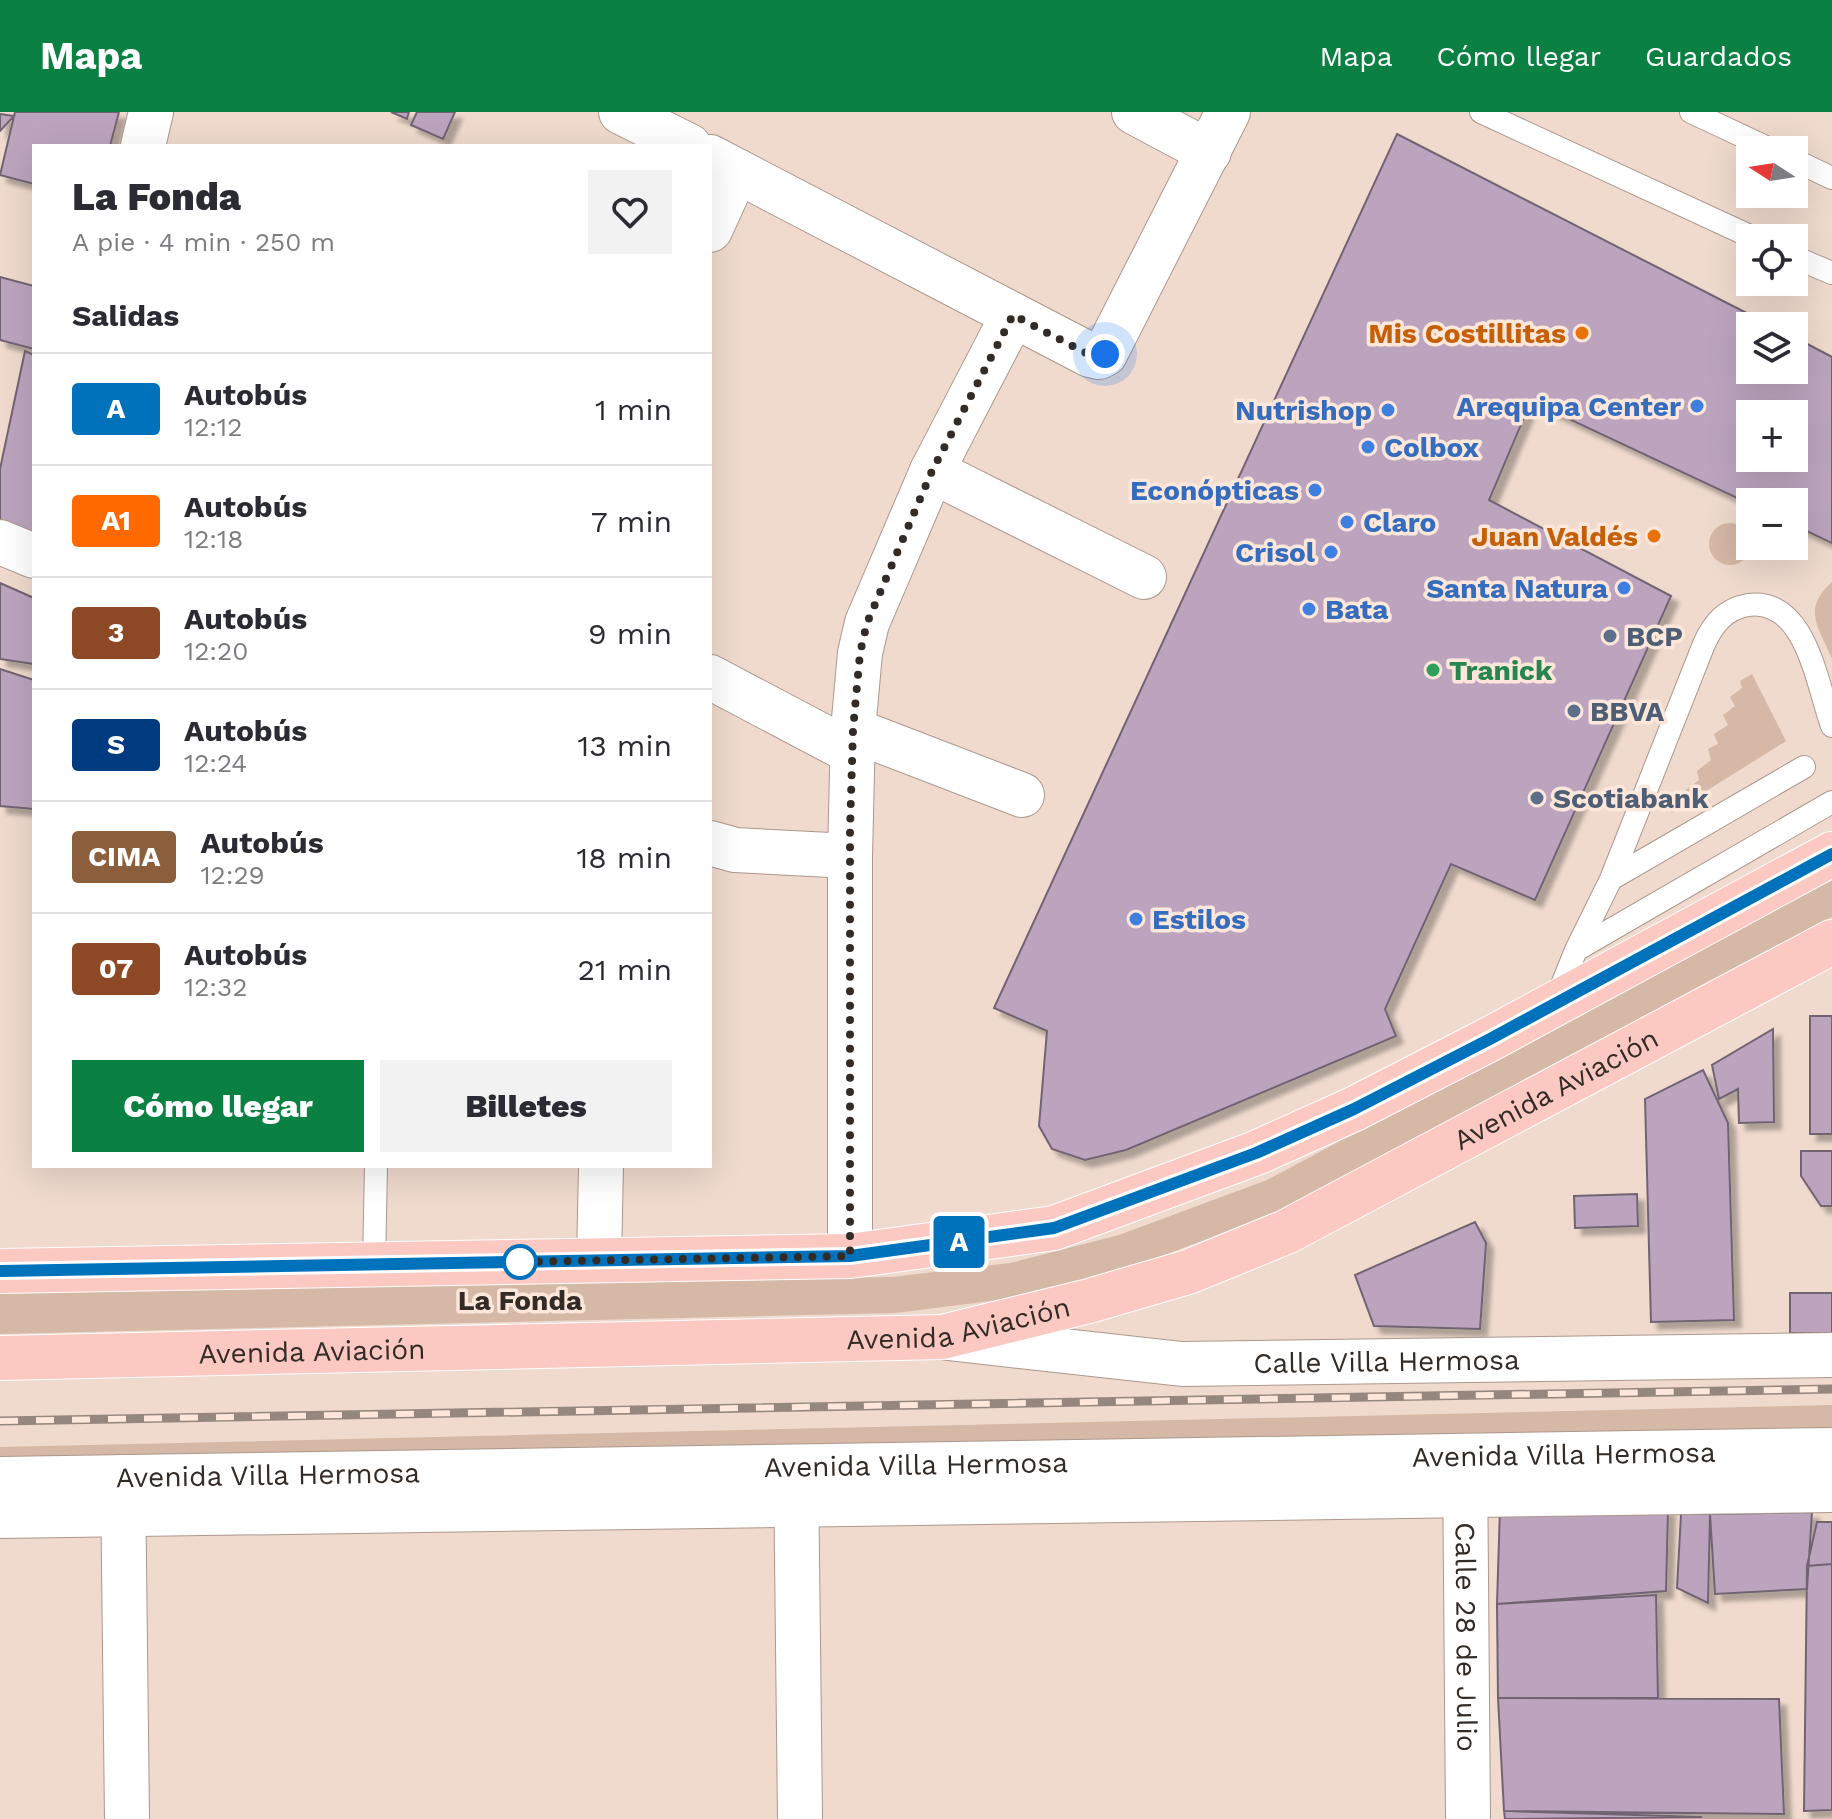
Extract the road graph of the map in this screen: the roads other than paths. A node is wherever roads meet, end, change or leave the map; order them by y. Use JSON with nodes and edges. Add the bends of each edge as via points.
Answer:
{"nodes":[{"id":1,"x":151,"y":112,"type":"edge"},
{"id":2,"x":621,"y":112,"type":"edge"},
{"id":3,"x":1134,"y":112,"type":"edge"},
{"id":4,"x":1228,"y":112,"type":"edge"},
{"id":5,"x":1481,"y":112,"type":"edge"},
{"id":6,"x":1691,"y":112,"type":"edge"},
{"id":7,"x":1742,"y":136,"type":"edge"},
{"id":8,"x":143,"y":144,"type":"edge"},
{"id":9,"x":685,"y":144,"type":"edge"},
{"id":10,"x":1209,"y":152,"type":"junction"},
{"id":11,"x":724,"y":164,"type":"edge"},
{"id":12,"x":1808,"y":167,"type":"edge"},
{"id":13,"x":1832,"y":178,"type":"edge"},
{"id":14,"x":712,"y":221,"type":"edge"},
{"id":15,"x":1736,"y":230,"type":"edge"},
{"id":16,"x":1808,"y":263,"type":"edge"},
{"id":17,"x":1832,"y":273,"type":"edge"},
{"id":18,"x":1013,"y":315,"type":"junction"},
{"id":19,"x":932,"y":471,"type":"junction"},
{"id":20,"x":0,"y":542,"type":"edge"},
{"id":21,"x":32,"y":555,"type":"edge"},
{"id":22,"x":1144,"y":577,"type":"dead end"},
{"id":23,"x":712,"y":678,"type":"edge"},
{"id":24,"x":1832,"y":724,"type":"edge"},
{"id":25,"x":852,"y":741,"type":"junction"},
{"id":26,"x":1804,"y":767,"type":"dead end"},
{"id":27,"x":1022,"y":795,"type":"dead end"},
{"id":28,"x":1832,"y":802,"type":"edge"},
{"id":29,"x":712,"y":844,"type":"edge"},
{"id":30,"x":1832,"y":854,"type":"edge"},
{"id":31,"x":850,"y":856,"type":"junction"},
{"id":32,"x":1611,"y":879,"type":"junction"},
{"id":33,"x":1832,"y":942,"type":"edge"},
{"id":34,"x":1576,"y":950,"type":"junction"},
{"id":35,"x":1555,"y":1003,"type":"junction"},
{"id":36,"x":376,"y":1168,"type":"edge"},
{"id":37,"x":601,"y":1168,"type":"edge"},
{"id":38,"x":850,"y":1256,"type":"junction"},
{"id":39,"x":599,"y":1260,"type":"junction"},
{"id":40,"x":374,"y":1264,"type":"junction"},
{"id":41,"x":0,"y":1271,"type":"edge"},
{"id":42,"x":942,"y":1337,"type":"junction"},
{"id":43,"x":1832,"y":1355,"type":"edge"},
{"id":44,"x":0,"y":1358,"type":"edge"},
{"id":45,"x":1832,"y":1450,"type":"edge"},
{"id":46,"x":1466,"y":1475,"type":"junction"},
{"id":47,"x":0,"y":1479,"type":"edge"},
{"id":48,"x":796,"y":1486,"type":"junction"},
{"id":49,"x":1832,"y":1490,"type":"edge"},
{"id":50,"x":123,"y":1496,"type":"junction"},
{"id":51,"x":0,"y":1516,"type":"edge"},
{"id":52,"x":127,"y":1819,"type":"edge"},
{"id":53,"x":800,"y":1819,"type":"edge"},
{"id":54,"x":1468,"y":1819,"type":"edge"}],
"edges":[{"from":1,"to":8,"type":"street"},
{"from":2,"to":9,"type":"street"},
{"from":3,"to":10,"type":"street"},
{"from":4,"to":10,"type":"street"},
{"from":5,"to":15,"type":"lane"},
{"from":6,"to":7,"type":"lane"},
{"from":10,"to":18,"type":"street","via":[[1105,354],[1090,355]]},
{"from":11,"to":14,"type":"street"},
{"from":11,"to":18,"type":"street"},
{"from":12,"to":13,"type":"lane"},
{"from":16,"to":17,"type":"lane"},
{"from":18,"to":19,"type":"street"},
{"from":19,"to":22,"type":"street"},
{"from":19,"to":25,"type":"street","via":[[867,623]]},
{"from":20,"to":21,"type":"street"},
{"from":23,"to":25,"type":"street"},
{"from":24,"to":32,"type":"lane","via":[[1792,621],[1760,604],[1727,613],[1704,644]]},
{"from":25,"to":27,"type":"street"},
{"from":25,"to":31,"type":"street"},
{"from":26,"to":32,"type":"lane"},
{"from":28,"to":34,"type":"lane"},
{"from":29,"to":31,"type":"street","via":[[735,850]]},
{"from":30,"to":35,"type":"main road"},
{"from":31,"to":38,"type":"street"},
{"from":32,"to":34,"type":"lane"},
{"from":33,"to":42,"type":"main road","name":"Avenida Aviación","via":[[1286,1232],[1188,1272]]},
{"from":34,"to":35,"type":"lane"},
{"from":35,"to":38,"type":"main road","via":[[1368,1102],[1256,1153],[1054,1228]]},
{"from":36,"to":40,"type":"lane"},
{"from":37,"to":39,"type":"street"},
{"from":38,"to":39,"type":"main road"},
{"from":39,"to":40,"type":"main road"},
{"from":40,"to":41,"type":"main road"},
{"from":42,"to":43,"type":"street","name":"Calle Villa Hermosa","via":[[1182,1364]]},
{"from":42,"to":44,"type":"main road","name":"Avenida Aviación"},
{"from":45,"to":46,"type":"street","name":"Avenida Villa Hermosa"},
{"from":46,"to":48,"type":"street","name":"Avenida Villa Hermosa"},
{"from":46,"to":49,"type":"street","name":"Avenida Villa Hermosa"},
{"from":46,"to":54,"type":"street","name":"Calle 28 de Julio"},
{"from":47,"to":50,"type":"street","name":"Avenida Villa Hermosa"},
{"from":48,"to":50,"type":"street","name":"Avenida Villa Hermosa"},
{"from":48,"to":53,"type":"street"},
{"from":50,"to":51,"type":"street","name":"Avenida Villa Hermosa"},
{"from":50,"to":52,"type":"street"}]}
